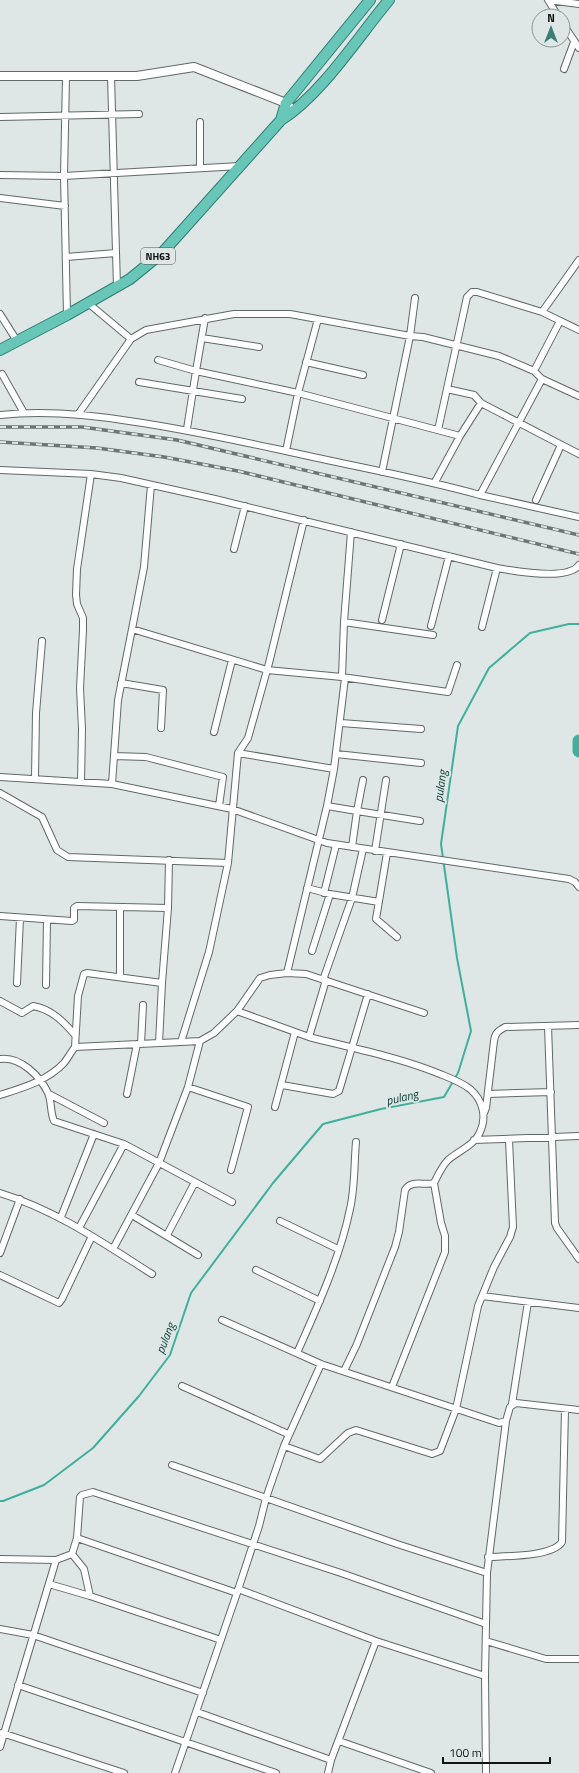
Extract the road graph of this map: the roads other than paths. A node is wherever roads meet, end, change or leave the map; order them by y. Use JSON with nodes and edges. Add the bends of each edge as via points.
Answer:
{"nodes":[{"id":1,"x":370,"y":0,"type":"edge"},
{"id":2,"x":389,"y":0,"type":"edge"},
{"id":3,"x":548,"y":0,"type":"edge"},
{"id":4,"x":579,"y":4,"type":"edge"},
{"id":5,"x":571,"y":37,"type":"edge"},
{"id":6,"x":574,"y":42,"type":"junction"},
{"id":7,"x":579,"y":48,"type":"edge"},
{"id":8,"x":564,"y":69,"type":"dead end"},
{"id":9,"x":0,"y":76,"type":"edge"},
{"id":10,"x":111,"y":76,"type":"junction"},
{"id":11,"x":66,"y":77,"type":"junction"},
{"id":12,"x":286,"y":103,"type":"junction"},
{"id":13,"x":294,"y":111,"type":"junction"},
{"id":14,"x":139,"y":114,"type":"dead end"},
{"id":15,"x":112,"y":115,"type":"junction"},
{"id":16,"x":66,"y":116,"type":"junction"},
{"id":17,"x":0,"y":117,"type":"edge"},
{"id":18,"x":281,"y":120,"type":"junction"},
{"id":19,"x":200,"y":122,"type":"dead end"},
{"id":20,"x":240,"y":166,"type":"junction"},
{"id":21,"x":200,"y":167,"type":"junction"},
{"id":22,"x":114,"y":172,"type":"junction"},
{"id":23,"x":0,"y":175,"type":"edge"},
{"id":24,"x":64,"y":176,"type":"junction"},
{"id":25,"x":0,"y":198,"type":"edge"},
{"id":26,"x":65,"y":206,"type":"junction"},
{"id":27,"x":116,"y":253,"type":"junction"},
{"id":28,"x":66,"y":257,"type":"junction"},
{"id":29,"x":579,"y":260,"type":"edge"},
{"id":30,"x":117,"y":287,"type":"junction"},
{"id":31,"x":415,"y":298,"type":"dead end"},
{"id":32,"x":88,"y":303,"type":"junction"},
{"id":33,"x":542,"y":312,"type":"junction"},
{"id":34,"x":0,"y":314,"type":"edge"},
{"id":35,"x":67,"y":315,"type":"junction"},
{"id":36,"x":205,"y":318,"type":"junction"},
{"id":37,"x":318,"y":319,"type":"junction"},
{"id":38,"x":560,"y":321,"type":"junction"},
{"id":39,"x":579,"y":330,"type":"edge"},
{"id":40,"x":410,"y":336,"type":"junction"},
{"id":41,"x":202,"y":338,"type":"junction"},
{"id":42,"x":131,"y":339,"type":"junction"},
{"id":43,"x":17,"y":341,"type":"junction"},
{"id":44,"x":456,"y":345,"type":"junction"},
{"id":45,"x":259,"y":347,"type":"dead end"},
{"id":46,"x":0,"y":350,"type":"edge"},
{"id":47,"x":158,"y":360,"type":"dead end"},
{"id":48,"x":306,"y":362,"type":"junction"},
{"id":49,"x":196,"y":371,"type":"junction"},
{"id":50,"x":534,"y":371,"type":"junction"},
{"id":51,"x":2,"y":374,"type":"dead end"},
{"id":52,"x":363,"y":375,"type":"dead end"},
{"id":53,"x":542,"y":379,"type":"junction"},
{"id":54,"x":139,"y":382,"type":"dead end"},
{"id":55,"x":447,"y":389,"type":"junction"},
{"id":56,"x":193,"y":391,"type":"junction"},
{"id":57,"x":298,"y":393,"type":"junction"},
{"id":58,"x":579,"y":396,"type":"edge"},
{"id":59,"x":242,"y":399,"type":"dead end"},
{"id":60,"x":481,"y":403,"type":"junction"},
{"id":61,"x":24,"y":413,"type":"junction"},
{"id":62,"x":79,"y":413,"type":"junction"},
{"id":63,"x":0,"y":414,"type":"edge"},
{"id":64,"x":393,"y":418,"type":"junction"},
{"id":65,"x":519,"y":423,"type":"junction"},
{"id":66,"x":187,"y":429,"type":"junction"},
{"id":67,"x":438,"y":430,"type":"junction"},
{"id":68,"x":460,"y":436,"type":"junction"},
{"id":69,"x":561,"y":445,"type":"junction"},
{"id":70,"x":286,"y":451,"type":"junction"},
{"id":71,"x":579,"y":454,"type":"edge"},
{"id":72,"x":0,"y":470,"type":"edge"},
{"id":73,"x":382,"y":472,"type":"junction"},
{"id":74,"x":91,"y":474,"type":"junction"},
{"id":75,"x":435,"y":482,"type":"junction"},
{"id":76,"x":151,"y":484,"type":"junction"},
{"id":77,"x":480,"y":495,"type":"junction"},
{"id":78,"x":536,"y":500,"type":"dead end"},
{"id":79,"x":245,"y":506,"type":"junction"},
{"id":80,"x":579,"y":517,"type":"edge"},
{"id":81,"x":304,"y":520,"type":"junction"},
{"id":82,"x":351,"y":532,"type":"junction"},
{"id":83,"x":401,"y":544,"type":"junction"},
{"id":84,"x":234,"y":549,"type":"dead end"},
{"id":85,"x":450,"y":556,"type":"junction"},
{"id":86,"x":579,"y":565,"type":"edge"},
{"id":87,"x":497,"y":568,"type":"junction"},
{"id":88,"x":382,"y":620,"type":"dead end"},
{"id":89,"x":344,"y":622,"type":"junction"},
{"id":90,"x":431,"y":626,"type":"dead end"},
{"id":91,"x":482,"y":627,"type":"dead end"},
{"id":92,"x":132,"y":629,"type":"junction"},
{"id":93,"x":432,"y":635,"type":"dead end"},
{"id":94,"x":42,"y":640,"type":"dead end"},
{"id":95,"x":232,"y":660,"type":"junction"},
{"id":96,"x":457,"y":665,"type":"dead end"},
{"id":97,"x":267,"y":670,"type":"junction"},
{"id":98,"x":344,"y":677,"type":"junction"},
{"id":99,"x":121,"y":683,"type":"junction"},
{"id":100,"x":341,"y":723,"type":"junction"},
{"id":101,"x":161,"y":728,"type":"dead end"},
{"id":102,"x":421,"y":729,"type":"dead end"},
{"id":103,"x":214,"y":732,"type":"dead end"},
{"id":104,"x":238,"y":753,"type":"junction"},
{"id":105,"x":336,"y":754,"type":"junction"},
{"id":106,"x":114,"y":756,"type":"junction"},
{"id":107,"x":421,"y":763,"type":"dead end"},
{"id":108,"x":334,"y":769,"type":"junction"},
{"id":109,"x":0,"y":777,"type":"edge"},
{"id":110,"x":35,"y":779,"type":"junction"},
{"id":111,"x":363,"y":780,"type":"dead end"},
{"id":112,"x":386,"y":780,"type":"dead end"},
{"id":113,"x":81,"y":782,"type":"junction"},
{"id":114,"x":112,"y":784,"type":"junction"},
{"id":115,"x":0,"y":792,"type":"edge"},
{"id":116,"x":219,"y":806,"type":"junction"},
{"id":117,"x":327,"y":806,"type":"junction"},
{"id":118,"x":232,"y":809,"type":"junction"},
{"id":119,"x":357,"y":811,"type":"junction"},
{"id":120,"x":381,"y":815,"type":"junction"},
{"id":121,"x":420,"y":821,"type":"dead end"},
{"id":122,"x":318,"y":840,"type":"junction"},
{"id":123,"x":336,"y":845,"type":"junction"},
{"id":124,"x":352,"y":847,"type":"junction"},
{"id":125,"x":363,"y":849,"type":"junction"},
{"id":126,"x":375,"y":851,"type":"junction"},
{"id":127,"x":387,"y":853,"type":"junction"},
{"id":128,"x":169,"y":860,"type":"junction"},
{"id":129,"x":228,"y":863,"type":"junction"},
{"id":130,"x":579,"y":887,"type":"edge"},
{"id":131,"x":307,"y":888,"type":"junction"},
{"id":132,"x":327,"y":894,"type":"junction"},
{"id":133,"x":352,"y":898,"type":"junction"},
{"id":134,"x":379,"y":902,"type":"junction"},
{"id":135,"x":120,"y":907,"type":"junction"},
{"id":136,"x":168,"y":908,"type":"junction"},
{"id":137,"x":0,"y":916,"type":"edge"},
{"id":138,"x":20,"y":918,"type":"junction"},
{"id":139,"x":47,"y":920,"type":"junction"},
{"id":140,"x":397,"y":937,"type":"dead end"},
{"id":141,"x":312,"y":951,"type":"dead end"},
{"id":142,"x":287,"y":973,"type":"junction"},
{"id":143,"x":120,"y":977,"type":"junction"},
{"id":144,"x":324,"y":980,"type":"junction"},
{"id":145,"x":17,"y":984,"type":"dead end"},
{"id":146,"x":162,"y":984,"type":"junction"},
{"id":147,"x":46,"y":985,"type":"dead end"},
{"id":148,"x":368,"y":994,"type":"junction"},
{"id":149,"x":0,"y":1001,"type":"edge"},
{"id":150,"x":143,"y":1005,"type":"dead end"},
{"id":151,"x":237,"y":1011,"type":"junction"},
{"id":152,"x":424,"y":1013,"type":"dead end"},
{"id":153,"x":579,"y":1025,"type":"edge"},
{"id":154,"x":548,"y":1026,"type":"junction"},
{"id":155,"x":295,"y":1032,"type":"junction"},
{"id":156,"x":75,"y":1035,"type":"junction"},
{"id":157,"x":308,"y":1037,"type":"junction"},
{"id":158,"x":200,"y":1041,"type":"junction"},
{"id":159,"x":181,"y":1042,"type":"junction"},
{"id":160,"x":158,"y":1043,"type":"junction"},
{"id":161,"x":139,"y":1044,"type":"junction"},
{"id":162,"x":75,"y":1047,"type":"junction"},
{"id":163,"x":351,"y":1048,"type":"junction"},
{"id":164,"x":0,"y":1060,"type":"edge"},
{"id":165,"x":40,"y":1080,"type":"junction"},
{"id":166,"x":282,"y":1085,"type":"junction"},
{"id":167,"x":188,"y":1087,"type":"junction"},
{"id":168,"x":550,"y":1092,"type":"junction"},
{"id":169,"x":49,"y":1094,"type":"junction"},
{"id":170,"x":127,"y":1094,"type":"dead end"},
{"id":171,"x":488,"y":1094,"type":"junction"},
{"id":172,"x":0,"y":1096,"type":"edge"},
{"id":173,"x":275,"y":1107,"type":"dead end"},
{"id":174,"x":484,"y":1114,"type":"junction"},
{"id":175,"x":104,"y":1123,"type":"dead end"},
{"id":176,"x":94,"y":1134,"type":"junction"},
{"id":177,"x":579,"y":1136,"type":"edge"},
{"id":178,"x":552,"y":1138,"type":"junction"},
{"id":179,"x":474,"y":1140,"type":"junction"},
{"id":180,"x":510,"y":1140,"type":"junction"},
{"id":181,"x":356,"y":1142,"type":"dead end"},
{"id":182,"x":124,"y":1144,"type":"junction"},
{"id":183,"x":159,"y":1163,"type":"junction"},
{"id":184,"x":231,"y":1170,"type":"dead end"},
{"id":185,"x":195,"y":1182,"type":"junction"},
{"id":186,"x":434,"y":1182,"type":"junction"},
{"id":187,"x":0,"y":1193,"type":"edge"},
{"id":188,"x":20,"y":1199,"type":"junction"},
{"id":189,"x":232,"y":1202,"type":"dead end"},
{"id":190,"x":132,"y":1215,"type":"junction"},
{"id":191,"x":60,"y":1217,"type":"junction"},
{"id":192,"x":280,"y":1221,"type":"dead end"},
{"id":193,"x":79,"y":1228,"type":"junction"},
{"id":194,"x":167,"y":1235,"type":"junction"},
{"id":195,"x":92,"y":1236,"type":"junction"},
{"id":196,"x":113,"y":1249,"type":"junction"},
{"id":197,"x":338,"y":1249,"type":"junction"},
{"id":198,"x":0,"y":1253,"type":"edge"},
{"id":199,"x":198,"y":1255,"type":"dead end"},
{"id":200,"x":579,"y":1259,"type":"edge"},
{"id":201,"x":256,"y":1270,"type":"dead end"},
{"id":202,"x":152,"y":1274,"type":"dead end"},
{"id":203,"x":0,"y":1275,"type":"edge"},
{"id":204,"x":482,"y":1296,"type":"junction"},
{"id":205,"x":320,"y":1301,"type":"junction"},
{"id":206,"x":528,"y":1302,"type":"junction"},
{"id":207,"x":579,"y":1308,"type":"edge"},
{"id":208,"x":222,"y":1320,"type":"dead end"},
{"id":209,"x":297,"y":1353,"type":"junction"},
{"id":210,"x":321,"y":1364,"type":"junction"},
{"id":211,"x":344,"y":1371,"type":"junction"},
{"id":212,"x":182,"y":1386,"type":"dead end"},
{"id":213,"x":392,"y":1387,"type":"junction"},
{"id":214,"x":512,"y":1404,"type":"junction"},
{"id":215,"x":456,"y":1409,"type":"junction"},
{"id":216,"x":565,"y":1409,"type":"junction"},
{"id":217,"x":579,"y":1410,"type":"edge"},
{"id":218,"x":506,"y":1421,"type":"junction"},
{"id":219,"x":288,"y":1434,"type":"junction"},
{"id":220,"x":284,"y":1446,"type":"junction"},
{"id":221,"x":172,"y":1465,"type":"dead end"},
{"id":222,"x":266,"y":1498,"type":"junction"},
{"id":223,"x":77,"y":1538,"type":"junction"},
{"id":224,"x":253,"y":1544,"type":"junction"},
{"id":225,"x":72,"y":1554,"type":"junction"},
{"id":226,"x":488,"y":1557,"type":"junction"},
{"id":227,"x":0,"y":1559,"type":"edge"},
{"id":228,"x":56,"y":1560,"type":"junction"},
{"id":229,"x":487,"y":1573,"type":"junction"},
{"id":230,"x":49,"y":1584,"type":"junction"},
{"id":231,"x":238,"y":1591,"type":"junction"},
{"id":232,"x":90,"y":1596,"type":"junction"},
{"id":233,"x":486,"y":1624,"type":"junction"},
{"id":234,"x":0,"y":1629,"type":"edge"},
{"id":235,"x":33,"y":1635,"type":"junction"},
{"id":236,"x":221,"y":1640,"type":"junction"},
{"id":237,"x":376,"y":1641,"type":"junction"},
{"id":238,"x":486,"y":1641,"type":"junction"},
{"id":239,"x":579,"y":1659,"type":"edge"},
{"id":240,"x":485,"y":1676,"type":"junction"},
{"id":241,"x":18,"y":1685,"type":"junction"},
{"id":242,"x":203,"y":1693,"type":"junction"},
{"id":243,"x":196,"y":1712,"type":"junction"},
{"id":244,"x":2,"y":1734,"type":"edge"},
{"id":245,"x":339,"y":1741,"type":"junction"},
{"id":246,"x":186,"y":1743,"type":"junction"},
{"id":247,"x":0,"y":1747,"type":"edge"},
{"id":248,"x":332,"y":1760,"type":"junction"},
{"id":249,"x":124,"y":1773,"type":"edge"},
{"id":250,"x":175,"y":1773,"type":"edge"},
{"id":251,"x":276,"y":1773,"type":"edge"},
{"id":252,"x":328,"y":1773,"type":"edge"},
{"id":253,"x":431,"y":1773,"type":"edge"},
{"id":254,"x":486,"y":1773,"type":"edge"}],
"edges":[{"from":1,"to":12,"type":"highway","number":"NH63"},
{"from":2,"to":13,"type":"highway","number":"NH63","via":[[332,71]]},
{"from":3,"to":4,"type":"street"},
{"from":5,"to":6,"type":"street"},
{"from":6,"to":7,"type":"street"},
{"from":6,"to":8,"type":"street"},
{"from":9,"to":11,"type":"street"},
{"from":10,"to":11,"type":"street"},
{"from":10,"to":12,"type":"street","via":[[137,76],[194,67]]},
{"from":10,"to":15,"type":"street"},
{"from":11,"to":16,"type":"street"},
{"from":12,"to":13,"type":"street"},
{"from":12,"to":18,"type":"highway","number":"NH63"},
{"from":13,"to":18,"type":"highway","number":"NH63"},
{"from":14,"to":15,"type":"street"},
{"from":15,"to":16,"type":"street"},
{"from":15,"to":22,"type":"street"},
{"from":16,"to":17,"type":"street"},
{"from":16,"to":24,"type":"street"},
{"from":18,"to":20,"type":"highway","number":"NH63"},
{"from":19,"to":21,"type":"street"},
{"from":20,"to":21,"type":"street"},
{"from":20,"to":30,"type":"highway","number":"NH63","via":[[163,252]]},
{"from":21,"to":22,"type":"street"},
{"from":22,"to":24,"type":"street"},
{"from":22,"to":27,"type":"street"},
{"from":23,"to":24,"type":"street"},
{"from":24,"to":26,"type":"street"},
{"from":25,"to":26,"type":"street"},
{"from":26,"to":28,"type":"street"},
{"from":27,"to":28,"type":"street"},
{"from":27,"to":30,"type":"street"},
{"from":28,"to":35,"type":"street"},
{"from":29,"to":33,"type":"street"},
{"from":30,"to":32,"type":"highway","number":"NH63"},
{"from":31,"to":40,"type":"street"},
{"from":32,"to":35,"type":"highway","number":"NH63"},
{"from":32,"to":42,"type":"street"},
{"from":33,"to":38,"type":"street"},
{"from":33,"to":44,"type":"street","via":[[472,292],[467,297]]},
{"from":34,"to":43,"type":"street"},
{"from":35,"to":43,"type":"highway","number":"NH63"},
{"from":36,"to":37,"type":"street","via":[[234,314],[290,314]]},
{"from":36,"to":41,"type":"street"},
{"from":36,"to":42,"type":"street","via":[[146,330]]},
{"from":37,"to":40,"type":"street"},
{"from":37,"to":48,"type":"street"},
{"from":38,"to":39,"type":"street"},
{"from":38,"to":50,"type":"street"},
{"from":40,"to":44,"type":"street"},
{"from":40,"to":64,"type":"street"},
{"from":41,"to":45,"type":"street"},
{"from":41,"to":49,"type":"street"},
{"from":42,"to":62,"type":"street"},
{"from":43,"to":46,"type":"highway","number":"NH63"},
{"from":44,"to":50,"type":"street","via":[[499,356]]},
{"from":44,"to":55,"type":"street"},
{"from":47,"to":49,"type":"street"},
{"from":48,"to":52,"type":"street"},
{"from":48,"to":57,"type":"street"},
{"from":49,"to":56,"type":"street"},
{"from":49,"to":57,"type":"street"},
{"from":50,"to":53,"type":"street"},
{"from":51,"to":61,"type":"street"},
{"from":53,"to":58,"type":"street"},
{"from":53,"to":65,"type":"street"},
{"from":54,"to":56,"type":"street"},
{"from":55,"to":60,"type":"street","via":[[474,395]]},
{"from":55,"to":67,"type":"street"},
{"from":56,"to":59,"type":"street"},
{"from":56,"to":66,"type":"street"},
{"from":57,"to":64,"type":"street"},
{"from":57,"to":70,"type":"street"},
{"from":60,"to":65,"type":"street"},
{"from":60,"to":68,"type":"street"},
{"from":61,"to":62,"type":"street"},
{"from":61,"to":63,"type":"street"},
{"from":62,"to":66,"type":"street"},
{"from":64,"to":67,"type":"street"},
{"from":64,"to":73,"type":"street"},
{"from":65,"to":69,"type":"street"},
{"from":65,"to":77,"type":"street"},
{"from":66,"to":70,"type":"street"},
{"from":67,"to":68,"type":"street"},
{"from":68,"to":75,"type":"street"},
{"from":69,"to":71,"type":"street"},
{"from":69,"to":78,"type":"street"},
{"from":70,"to":73,"type":"street"},
{"from":72,"to":74,"type":"street"},
{"from":73,"to":75,"type":"street"},
{"from":74,"to":76,"type":"street"},
{"from":74,"to":113,"type":"street","via":[[77,569],[77,604],[83,618],[80,688]]},
{"from":75,"to":77,"type":"street"},
{"from":76,"to":79,"type":"street"},
{"from":76,"to":92,"type":"street","via":[[144,567]]},
{"from":77,"to":80,"type":"street"},
{"from":79,"to":81,"type":"street"},
{"from":79,"to":84,"type":"street"},
{"from":81,"to":82,"type":"street"},
{"from":81,"to":97,"type":"street"},
{"from":82,"to":83,"type":"street"},
{"from":82,"to":89,"type":"street"},
{"from":83,"to":85,"type":"street"},
{"from":83,"to":88,"type":"street"},
{"from":85,"to":87,"type":"street"},
{"from":85,"to":90,"type":"street"},
{"from":86,"to":87,"type":"street","via":[[575,570],[544,574]]},
{"from":87,"to":91,"type":"street"},
{"from":89,"to":93,"type":"street"},
{"from":89,"to":98,"type":"street"},
{"from":92,"to":95,"type":"street"},
{"from":92,"to":99,"type":"street"},
{"from":94,"to":110,"type":"street","via":[[36,713]]},
{"from":95,"to":97,"type":"street"},
{"from":95,"to":103,"type":"street"},
{"from":96,"to":98,"type":"street","via":[[448,692]]},
{"from":97,"to":98,"type":"street"},
{"from":97,"to":104,"type":"street","via":[[248,738]]},
{"from":98,"to":100,"type":"street"},
{"from":99,"to":101,"type":"street","via":[[163,690]]},
{"from":99,"to":106,"type":"street"},
{"from":100,"to":102,"type":"street"},
{"from":100,"to":105,"type":"street"},
{"from":104,"to":108,"type":"street"},
{"from":104,"to":118,"type":"street"},
{"from":105,"to":107,"type":"street"},
{"from":105,"to":108,"type":"street"},
{"from":106,"to":114,"type":"street"},
{"from":106,"to":116,"type":"street","via":[[146,757],[223,777]]},
{"from":108,"to":117,"type":"street"},
{"from":109,"to":110,"type":"street"},
{"from":110,"to":113,"type":"street"},
{"from":111,"to":119,"type":"street"},
{"from":112,"to":120,"type":"street"},
{"from":113,"to":114,"type":"street"},
{"from":114,"to":116,"type":"street"},
{"from":115,"to":128,"type":"street","via":[[42,817],[57,850],[64,856]]},
{"from":116,"to":118,"type":"street"},
{"from":117,"to":119,"type":"street"},
{"from":117,"to":122,"type":"street"},
{"from":118,"to":122,"type":"street"},
{"from":118,"to":129,"type":"street"},
{"from":119,"to":120,"type":"street"},
{"from":119,"to":124,"type":"street"},
{"from":120,"to":121,"type":"street"},
{"from":120,"to":126,"type":"street"},
{"from":122,"to":123,"type":"street"},
{"from":122,"to":131,"type":"street"},
{"from":123,"to":124,"type":"street"},
{"from":123,"to":132,"type":"street"},
{"from":124,"to":125,"type":"street"},
{"from":125,"to":126,"type":"street"},
{"from":125,"to":133,"type":"street"},
{"from":126,"to":127,"type":"street"},
{"from":127,"to":130,"type":"street","via":[[569,879]]},
{"from":127,"to":134,"type":"street"},
{"from":128,"to":129,"type":"street"},
{"from":128,"to":136,"type":"street"},
{"from":129,"to":159,"type":"street","via":[[209,952]]},
{"from":131,"to":132,"type":"street"},
{"from":131,"to":142,"type":"street"},
{"from":132,"to":133,"type":"street"},
{"from":132,"to":141,"type":"street"},
{"from":133,"to":134,"type":"street"},
{"from":133,"to":144,"type":"street"},
{"from":134,"to":140,"type":"street","via":[[376,919]]},
{"from":135,"to":136,"type":"street"},
{"from":135,"to":139,"type":"street","via":[[77,906],[74,908],[73,921]]},
{"from":135,"to":143,"type":"street"},
{"from":136,"to":146,"type":"street"},
{"from":137,"to":138,"type":"street"},
{"from":138,"to":139,"type":"street"},
{"from":138,"to":145,"type":"street"},
{"from":139,"to":147,"type":"street"},
{"from":142,"to":144,"type":"street","via":[[306,974]]},
{"from":142,"to":151,"type":"street","via":[[260,978]]},
{"from":143,"to":146,"type":"street"},
{"from":143,"to":156,"type":"street","via":[[84,974],[78,996]]},
{"from":144,"to":148,"type":"street"},
{"from":144,"to":157,"type":"street"},
{"from":146,"to":160,"type":"street"},
{"from":148,"to":152,"type":"street"},
{"from":148,"to":163,"type":"street"},
{"from":149,"to":156,"type":"street","via":[[22,1013],[33,1006],[47,1010]]},
{"from":150,"to":161,"type":"street"},
{"from":151,"to":155,"type":"street"},
{"from":151,"to":158,"type":"street","via":[[214,1033]]},
{"from":153,"to":154,"type":"street"},
{"from":154,"to":168,"type":"street"},
{"from":154,"to":171,"type":"street","via":[[505,1027],[498,1030],[494,1041]]},
{"from":155,"to":157,"type":"street"},
{"from":155,"to":166,"type":"street"},
{"from":156,"to":162,"type":"street"},
{"from":157,"to":163,"type":"street"},
{"from":158,"to":159,"type":"street"},
{"from":158,"to":167,"type":"street"},
{"from":159,"to":160,"type":"street"},
{"from":160,"to":161,"type":"street"},
{"from":161,"to":162,"type":"street"},
{"from":161,"to":170,"type":"street"},
{"from":162,"to":165,"type":"street","via":[[64,1063]]},
{"from":163,"to":166,"type":"street","via":[[337,1093]]},
{"from":163,"to":174,"type":"street","via":[[419,1066],[450,1078],[470,1089],[478,1098]]},
{"from":164,"to":165,"type":"street","via":[[15,1060]]},
{"from":165,"to":169,"type":"street"},
{"from":165,"to":172,"type":"street"},
{"from":166,"to":173,"type":"street"},
{"from":167,"to":183,"type":"street"},
{"from":167,"to":184,"type":"street","via":[[248,1107]]},
{"from":168,"to":171,"type":"street"},
{"from":168,"to":178,"type":"street"},
{"from":169,"to":175,"type":"street"},
{"from":169,"to":176,"type":"street","via":[[54,1121]]},
{"from":171,"to":174,"type":"street"},
{"from":174,"to":179,"type":"street","via":[[480,1134]]},
{"from":176,"to":182,"type":"street"},
{"from":176,"to":191,"type":"street"},
{"from":177,"to":178,"type":"street"},
{"from":178,"to":180,"type":"street"},
{"from":178,"to":200,"type":"street","via":[[555,1223]]},
{"from":179,"to":180,"type":"street"},
{"from":179,"to":186,"type":"street","via":[[448,1160]]},
{"from":180,"to":204,"type":"street","via":[[513,1227]]},
{"from":181,"to":197,"type":"street","via":[[350,1208]]},
{"from":182,"to":183,"type":"street"},
{"from":182,"to":193,"type":"street"},
{"from":183,"to":185,"type":"street"},
{"from":183,"to":190,"type":"street"},
{"from":185,"to":189,"type":"street"},
{"from":185,"to":194,"type":"street"},
{"from":186,"to":211,"type":"street","via":[[412,1183],[405,1190],[395,1247]]},
{"from":186,"to":213,"type":"street","via":[[445,1236],[445,1252]]},
{"from":187,"to":188,"type":"street"},
{"from":188,"to":191,"type":"street"},
{"from":188,"to":198,"type":"street"},
{"from":190,"to":194,"type":"street"},
{"from":190,"to":196,"type":"street"},
{"from":191,"to":193,"type":"street"},
{"from":192,"to":197,"type":"street"},
{"from":193,"to":195,"type":"street"},
{"from":194,"to":199,"type":"street"},
{"from":195,"to":196,"type":"street"},
{"from":195,"to":203,"type":"street","via":[[59,1303]]},
{"from":196,"to":202,"type":"street"},
{"from":197,"to":205,"type":"street"},
{"from":201,"to":205,"type":"street"},
{"from":204,"to":206,"type":"street"},
{"from":204,"to":215,"type":"street"},
{"from":205,"to":209,"type":"street"},
{"from":206,"to":207,"type":"street"},
{"from":206,"to":214,"type":"street"},
{"from":208,"to":209,"type":"street"},
{"from":209,"to":210,"type":"street"},
{"from":210,"to":211,"type":"street"},
{"from":210,"to":219,"type":"street"},
{"from":211,"to":213,"type":"street"},
{"from":212,"to":219,"type":"street"},
{"from":213,"to":215,"type":"street"},
{"from":214,"to":216,"type":"street"},
{"from":214,"to":218,"type":"street"},
{"from":215,"to":218,"type":"street","via":[[499,1423]]},
{"from":215,"to":220,"type":"street","via":[[442,1448],[432,1454],[356,1430],[348,1433],[320,1460]]},
{"from":216,"to":217,"type":"street"},
{"from":216,"to":226,"type":"street","via":[[562,1542],[554,1549],[534,1554]]},
{"from":218,"to":226,"type":"street"},
{"from":219,"to":220,"type":"street"},
{"from":220,"to":222,"type":"street"},
{"from":221,"to":222,"type":"street"},
{"from":222,"to":224,"type":"street"},
{"from":222,"to":229,"type":"street"},
{"from":223,"to":224,"type":"street","via":[[80,1497],[93,1492]]},
{"from":223,"to":225,"type":"street"},
{"from":223,"to":231,"type":"street"},
{"from":224,"to":231,"type":"street"},
{"from":224,"to":233,"type":"street"},
{"from":225,"to":228,"type":"street"},
{"from":225,"to":232,"type":"street","via":[[84,1569]]},
{"from":226,"to":229,"type":"street"},
{"from":227,"to":228,"type":"street"},
{"from":228,"to":230,"type":"street"},
{"from":229,"to":233,"type":"street"},
{"from":230,"to":232,"type":"street"},
{"from":230,"to":235,"type":"street"},
{"from":231,"to":236,"type":"street"},
{"from":231,"to":237,"type":"street"},
{"from":232,"to":236,"type":"street"},
{"from":233,"to":238,"type":"street"},
{"from":234,"to":235,"type":"street"},
{"from":235,"to":241,"type":"street"},
{"from":235,"to":242,"type":"street"},
{"from":236,"to":242,"type":"street"},
{"from":237,"to":240,"type":"street"},
{"from":237,"to":245,"type":"street"},
{"from":238,"to":239,"type":"street","via":[[546,1659]]},
{"from":238,"to":240,"type":"street"},
{"from":240,"to":254,"type":"street"},
{"from":241,"to":244,"type":"street"},
{"from":241,"to":246,"type":"street"},
{"from":242,"to":243,"type":"street"},
{"from":243,"to":246,"type":"street"},
{"from":243,"to":248,"type":"street"},
{"from":244,"to":247,"type":"street"},
{"from":244,"to":249,"type":"street"},
{"from":245,"to":248,"type":"street"},
{"from":245,"to":253,"type":"street"},
{"from":246,"to":250,"type":"street"},
{"from":246,"to":251,"type":"street"},
{"from":248,"to":252,"type":"street"}]}
